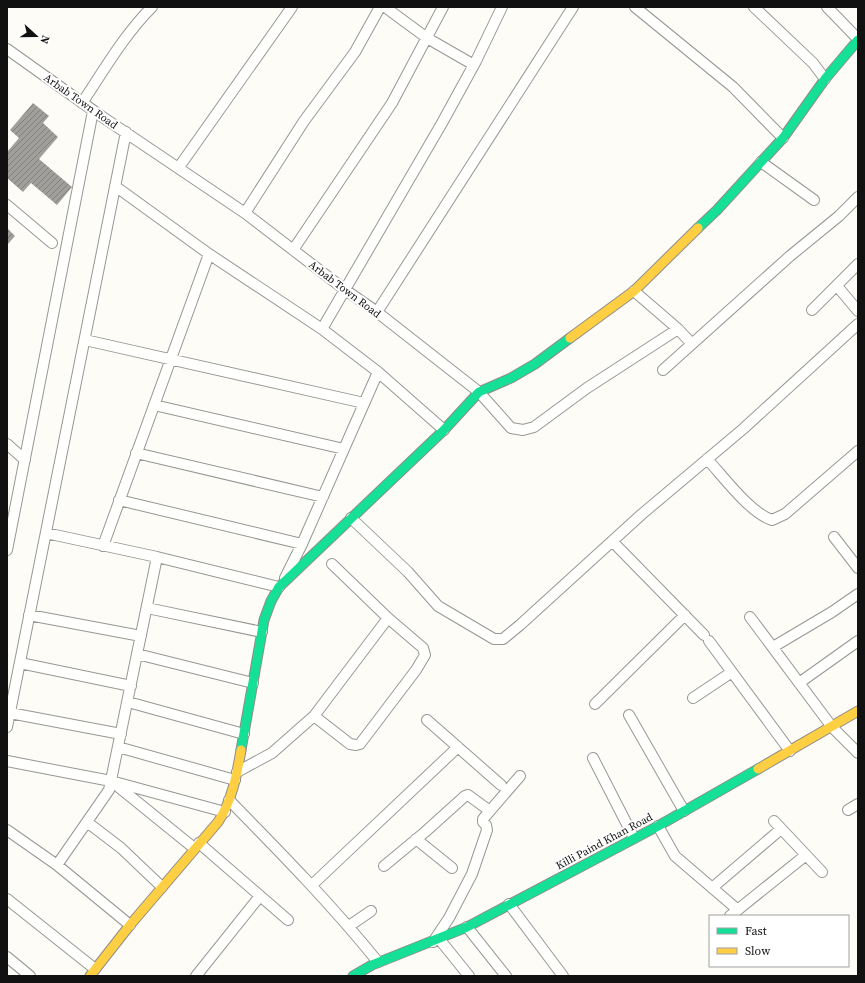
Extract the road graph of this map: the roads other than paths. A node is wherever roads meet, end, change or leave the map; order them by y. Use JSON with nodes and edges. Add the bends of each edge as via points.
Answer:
{"nodes":[{"id":1,"x":152,"y":7,"type":"edge"},
{"id":2,"x":292,"y":7,"type":"edge"},
{"id":3,"x":380,"y":7,"type":"edge"},
{"id":4,"x":385,"y":7,"type":"edge"},
{"id":5,"x":443,"y":7,"type":"edge"},
{"id":6,"x":502,"y":7,"type":"edge"},
{"id":7,"x":573,"y":7,"type":"edge"},
{"id":8,"x":635,"y":7,"type":"edge"},
{"id":9,"x":754,"y":7,"type":"edge"},
{"id":10,"x":827,"y":7,"type":"edge"},
{"id":11,"x":427,"y":38,"type":"junction"},
{"id":12,"x":858,"y":40,"type":"edge"},
{"id":13,"x":7,"y":49,"type":"edge"},
{"id":14,"x":474,"y":65,"type":"junction"},
{"id":15,"x":825,"y":80,"type":"junction"},
{"id":16,"x":82,"y":103,"type":"junction"},
{"id":17,"x":93,"y":111,"type":"junction"},
{"id":18,"x":126,"y":132,"type":"junction"},
{"id":19,"x":783,"y":138,"type":"junction"},
{"id":20,"x":761,"y":162,"type":"junction"},
{"id":21,"x":178,"y":168,"type":"junction"},
{"id":22,"x":115,"y":186,"type":"junction"},
{"id":23,"x":858,"y":197,"type":"edge"},
{"id":24,"x":814,"y":200,"type":"dead end"},
{"id":25,"x":7,"y":205,"type":"edge"},
{"id":26,"x":245,"y":213,"type":"junction"},
{"id":27,"x":52,"y":243,"type":"dead end"},
{"id":28,"x":293,"y":250,"type":"junction"},
{"id":29,"x":209,"y":254,"type":"junction"},
{"id":30,"x":858,"y":264,"type":"edge"},
{"id":31,"x":836,"y":286,"type":"junction"},
{"id":32,"x":344,"y":289,"type":"junction"},
{"id":33,"x":634,"y":291,"type":"junction"},
{"id":34,"x":812,"y":310,"type":"dead end"},
{"id":35,"x":858,"y":311,"type":"edge"},
{"id":36,"x":377,"y":312,"type":"junction"},
{"id":37,"x":858,"y":324,"type":"edge"},
{"id":38,"x":322,"y":328,"type":"junction"},
{"id":39,"x":678,"y":329,"type":"junction"},
{"id":40,"x":85,"y":340,"type":"junction"},
{"id":41,"x":692,"y":344,"type":"junction"},
{"id":42,"x":170,"y":360,"type":"junction"},
{"id":43,"x":663,"y":370,"type":"dead end"},
{"id":44,"x":378,"y":372,"type":"junction"},
{"id":45,"x":479,"y":392,"type":"junction"},
{"id":46,"x":364,"y":403,"type":"junction"},
{"id":47,"x":154,"y":405,"type":"junction"},
{"id":48,"x":444,"y":430,"type":"junction"},
{"id":49,"x":7,"y":444,"type":"edge"},
{"id":50,"x":344,"y":449,"type":"junction"},
{"id":51,"x":858,"y":451,"type":"edge"},
{"id":52,"x":136,"y":453,"type":"junction"},
{"id":53,"x":707,"y":459,"type":"junction"},
{"id":54,"x":25,"y":460,"type":"junction"},
{"id":55,"x":323,"y":497,"type":"junction"},
{"id":56,"x":119,"y":500,"type":"junction"},
{"id":57,"x":351,"y":518,"type":"junction"},
{"id":58,"x":46,"y":533,"type":"junction"},
{"id":59,"x":834,"y":537,"type":"dead end"},
{"id":60,"x":612,"y":541,"type":"junction"},
{"id":61,"x":302,"y":544,"type":"junction"},
{"id":62,"x":103,"y":546,"type":"junction"},
{"id":63,"x":7,"y":550,"type":"edge"},
{"id":64,"x":158,"y":557,"type":"junction"},
{"id":65,"x":332,"y":564,"type":"dead end"},
{"id":66,"x":858,"y":568,"type":"edge"},
{"id":67,"x":281,"y":586,"type":"junction"},
{"id":68,"x":858,"y":594,"type":"edge"},
{"id":69,"x":147,"y":608,"type":"junction"},
{"id":70,"x":29,"y":615,"type":"junction"},
{"id":71,"x":685,"y":615,"type":"junction"},
{"id":72,"x":750,"y":617,"type":"dead end"},
{"id":73,"x":388,"y":618,"type":"junction"},
{"id":74,"x":262,"y":632,"type":"junction"},
{"id":75,"x":141,"y":636,"type":"junction"},
{"id":76,"x":858,"y":641,"type":"edge"},
{"id":77,"x":772,"y":647,"type":"junction"},
{"id":78,"x":137,"y":654,"type":"junction"},
{"id":79,"x":20,"y":664,"type":"junction"},
{"id":80,"x":732,"y":672,"type":"junction"},
{"id":81,"x":253,"y":683,"type":"junction"},
{"id":82,"x":799,"y":683,"type":"junction"},
{"id":83,"x":131,"y":686,"type":"junction"},
{"id":84,"x":693,"y":698,"type":"dead end"},
{"id":85,"x":128,"y":702,"type":"junction"},
{"id":86,"x":595,"y":704,"type":"dead end"},
{"id":87,"x":858,"y":711,"type":"edge"},
{"id":88,"x":10,"y":713,"type":"junction"},
{"id":89,"x":629,"y":715,"type":"dead end"},
{"id":90,"x":314,"y":716,"type":"junction"},
{"id":91,"x":427,"y":720,"type":"dead end"},
{"id":92,"x":7,"y":727,"type":"edge"},
{"id":93,"x":832,"y":727,"type":"junction"},
{"id":94,"x":121,"y":734,"type":"junction"},
{"id":95,"x":244,"y":734,"type":"junction"},
{"id":96,"x":118,"y":747,"type":"junction"},
{"id":97,"x":458,"y":747,"type":"junction"},
{"id":98,"x":790,"y":751,"type":"junction"},
{"id":99,"x":858,"y":754,"type":"edge"},
{"id":100,"x":593,"y":758,"type":"dead end"},
{"id":101,"x":7,"y":761,"type":"edge"},
{"id":102,"x":236,"y":776,"type":"junction"},
{"id":103,"x":520,"y":776,"type":"dead end"},
{"id":104,"x":111,"y":781,"type":"junction"},
{"id":105,"x":501,"y":785,"type":"dead end"},
{"id":106,"x":229,"y":800,"type":"junction"},
{"id":107,"x":858,"y":804,"type":"edge"},
{"id":108,"x":684,"y":810,"type":"junction"},
{"id":109,"x":848,"y":810,"type":"dead end"},
{"id":110,"x":490,"y":811,"type":"junction"},
{"id":111,"x":224,"y":812,"type":"junction"},
{"id":112,"x":774,"y":821,"type":"dead end"},
{"id":113,"x":87,"y":822,"type":"junction"},
{"id":114,"x":658,"y":826,"type":"junction"},
{"id":115,"x":781,"y":829,"type":"junction"},
{"id":116,"x":7,"y":830,"type":"edge"},
{"id":117,"x":634,"y":838,"type":"junction"},
{"id":118,"x":416,"y":839,"type":"junction"},
{"id":119,"x":196,"y":846,"type":"junction"},
{"id":120,"x":806,"y":855,"type":"junction"},
{"id":121,"x":57,"y":865,"type":"junction"},
{"id":122,"x":384,"y":866,"type":"dead end"},
{"id":123,"x":452,"y":868,"type":"dead end"},
{"id":124,"x":822,"y":872,"type":"dead end"},
{"id":125,"x":312,"y":885,"type":"junction"},
{"id":126,"x":162,"y":887,"type":"junction"},
{"id":127,"x":712,"y":888,"type":"junction"},
{"id":128,"x":260,"y":896,"type":"junction"},
{"id":129,"x":7,"y":899,"type":"edge"},
{"id":130,"x":509,"y":904,"type":"junction"},
{"id":131,"x":371,"y":911,"type":"dead end"},
{"id":132,"x":734,"y":913,"type":"edge"},
{"id":133,"x":288,"y":920,"type":"dead end"},
{"id":134,"x":130,"y":925,"type":"junction"},
{"id":135,"x":349,"y":926,"type":"junction"},
{"id":136,"x":467,"y":927,"type":"junction"},
{"id":137,"x":436,"y":941,"type":"junction"},
{"id":138,"x":7,"y":957,"type":"edge"},
{"id":139,"x":378,"y":962,"type":"junction"},
{"id":140,"x":92,"y":973,"type":"edge"},
{"id":141,"x":358,"y":974,"type":"edge"},
{"id":142,"x":30,"y":976,"type":"edge"},
{"id":143,"x":196,"y":976,"type":"edge"},
{"id":144,"x":469,"y":976,"type":"edge"},
{"id":145,"x":506,"y":976,"type":"edge"},
{"id":146,"x":562,"y":976,"type":"edge"}],
"edges":[{"from":1,"to":16,"type":"street","via":[[125,38]]},
{"from":2,"to":21,"type":"street"},
{"from":3,"to":26,"type":"street","via":[[355,52],[304,121]]},
{"from":4,"to":11,"type":"street"},
{"from":5,"to":11,"type":"street"},
{"from":6,"to":14,"type":"street"},
{"from":7,"to":36,"type":"street"},
{"from":8,"to":19,"type":"street","via":[[733,87]]},
{"from":9,"to":15,"type":"street","via":[[813,63]]},
{"from":10,"to":12,"type":"street"},
{"from":11,"to":14,"type":"street"},
{"from":11,"to":28,"type":"street","via":[[392,103]]},
{"from":12,"to":15,"type":"street"},
{"from":13,"to":16,"type":"street","name":"Arbab Town Road"},
{"from":14,"to":32,"type":"street"},
{"from":15,"to":19,"type":"street"},
{"from":16,"to":17,"type":"street","name":"Arbab Town Road"},
{"from":17,"to":18,"type":"street","name":"Arbab Town Road"},
{"from":17,"to":54,"type":"street"},
{"from":18,"to":21,"type":"street","name":"Arbab Town Road"},
{"from":18,"to":22,"type":"street"},
{"from":19,"to":20,"type":"street"},
{"from":20,"to":24,"type":"street"},
{"from":20,"to":33,"type":"street","via":[[717,210]]},
{"from":21,"to":26,"type":"street","name":"Arbab Town Road"},
{"from":22,"to":29,"type":"street"},
{"from":22,"to":40,"type":"street"},
{"from":23,"to":41,"type":"street"},
{"from":25,"to":27,"type":"street"},
{"from":26,"to":28,"type":"street","name":"Arbab Town Road"},
{"from":28,"to":32,"type":"street","name":"Arbab Town Road"},
{"from":29,"to":38,"type":"street"},
{"from":29,"to":42,"type":"street"},
{"from":30,"to":31,"type":"street"},
{"from":31,"to":34,"type":"street"},
{"from":31,"to":35,"type":"street"},
{"from":32,"to":36,"type":"street","name":"Arbab Town Road"},
{"from":32,"to":38,"type":"street"},
{"from":33,"to":39,"type":"street"},
{"from":33,"to":45,"type":"street","via":[[535,364]]},
{"from":36,"to":45,"type":"street","name":"Arbab Town Road"},
{"from":37,"to":53,"type":"street"},
{"from":38,"to":44,"type":"street"},
{"from":39,"to":41,"type":"street"},
{"from":39,"to":45,"type":"street","name":"Arbab Town Road","via":[[587,388],[534,427],[523,430],[510,428]]},
{"from":40,"to":42,"type":"street"},
{"from":40,"to":58,"type":"street"},
{"from":41,"to":43,"type":"street"},
{"from":42,"to":46,"type":"street"},
{"from":42,"to":47,"type":"street"},
{"from":44,"to":46,"type":"street"},
{"from":44,"to":48,"type":"street"},
{"from":45,"to":48,"type":"street"},
{"from":46,"to":50,"type":"street"},
{"from":47,"to":50,"type":"street"},
{"from":47,"to":52,"type":"street"},
{"from":48,"to":57,"type":"street"},
{"from":49,"to":54,"type":"street"},
{"from":50,"to":55,"type":"street"},
{"from":51,"to":53,"type":"street","via":[[785,514],[772,520],[750,507]]},
{"from":52,"to":55,"type":"street"},
{"from":52,"to":56,"type":"street"},
{"from":53,"to":60,"type":"street"},
{"from":54,"to":63,"type":"street"},
{"from":55,"to":61,"type":"street"},
{"from":56,"to":61,"type":"street"},
{"from":56,"to":62,"type":"street"},
{"from":57,"to":60,"type":"street","via":[[408,572],[438,606],[494,639],[503,639],[520,625]]},
{"from":57,"to":67,"type":"street"},
{"from":58,"to":62,"type":"street"},
{"from":58,"to":70,"type":"street"},
{"from":59,"to":66,"type":"street"},
{"from":60,"to":71,"type":"street"},
{"from":61,"to":67,"type":"street"},
{"from":62,"to":64,"type":"street"},
{"from":64,"to":67,"type":"street"},
{"from":64,"to":69,"type":"street"},
{"from":65,"to":73,"type":"street"},
{"from":67,"to":74,"type":"street","via":[[271,601]]},
{"from":68,"to":77,"type":"street"},
{"from":69,"to":74,"type":"street"},
{"from":69,"to":75,"type":"street"},
{"from":70,"to":75,"type":"street"},
{"from":70,"to":79,"type":"street"},
{"from":71,"to":80,"type":"street"},
{"from":71,"to":86,"type":"street"},
{"from":72,"to":77,"type":"street"},
{"from":73,"to":90,"type":"street"},
{"from":73,"to":90,"type":"street","via":[[423,648],[425,655],[412,676],[360,744],[350,744]]},
{"from":74,"to":81,"type":"street"},
{"from":75,"to":78,"type":"street"},
{"from":76,"to":82,"type":"street"},
{"from":77,"to":82,"type":"street"},
{"from":78,"to":81,"type":"street"},
{"from":78,"to":83,"type":"street"},
{"from":79,"to":83,"type":"street"},
{"from":79,"to":88,"type":"street"},
{"from":80,"to":84,"type":"street"},
{"from":80,"to":98,"type":"street"},
{"from":81,"to":95,"type":"street"},
{"from":82,"to":93,"type":"street"},
{"from":83,"to":85,"type":"street"},
{"from":85,"to":94,"type":"street"},
{"from":85,"to":95,"type":"street"},
{"from":87,"to":93,"type":"street","name":"Killi Paind Khan Road"},
{"from":88,"to":92,"type":"street"},
{"from":88,"to":94,"type":"street"},
{"from":89,"to":108,"type":"street"},
{"from":90,"to":102,"type":"street","via":[[272,753]]},
{"from":91,"to":97,"type":"street"},
{"from":93,"to":98,"type":"street","name":"Killi Paind Khan Road"},
{"from":93,"to":99,"type":"street"},
{"from":94,"to":96,"type":"street"},
{"from":95,"to":102,"type":"street"},
{"from":96,"to":102,"type":"street"},
{"from":96,"to":104,"type":"street"},
{"from":97,"to":105,"type":"street"},
{"from":97,"to":125,"type":"street"},
{"from":98,"to":108,"type":"street","name":"Killi Paind Khan Road"},
{"from":100,"to":117,"type":"street"},
{"from":101,"to":104,"type":"street"},
{"from":102,"to":106,"type":"street"},
{"from":103,"to":110,"type":"street"},
{"from":104,"to":111,"type":"street"},
{"from":104,"to":113,"type":"street","via":[[109,790]]},
{"from":104,"to":119,"type":"street"},
{"from":106,"to":111,"type":"street"},
{"from":106,"to":125,"type":"street"},
{"from":107,"to":109,"type":"street"},
{"from":108,"to":114,"type":"street","name":"Killi Paind Khan Road"},
{"from":110,"to":118,"type":"street","via":[[467,795]]},
{"from":110,"to":137,"type":"street","via":[[483,819],[487,830],[472,874]]},
{"from":111,"to":119,"type":"street"},
{"from":112,"to":115,"type":"street"},
{"from":113,"to":121,"type":"street"},
{"from":113,"to":126,"type":"street","via":[[121,848]]},
{"from":114,"to":117,"type":"street","name":"Killi Paind Khan Road"},
{"from":114,"to":127,"type":"street","via":[[675,856]]},
{"from":115,"to":120,"type":"street"},
{"from":115,"to":127,"type":"street"},
{"from":116,"to":121,"type":"street"},
{"from":117,"to":130,"type":"street","name":"Killi Paind Khan Road"},
{"from":118,"to":122,"type":"street"},
{"from":118,"to":123,"type":"street"},
{"from":119,"to":126,"type":"street"},
{"from":119,"to":128,"type":"street"},
{"from":120,"to":124,"type":"street"},
{"from":120,"to":132,"type":"street"},
{"from":121,"to":134,"type":"street"},
{"from":125,"to":135,"type":"street"},
{"from":126,"to":134,"type":"street"},
{"from":127,"to":132,"type":"street"},
{"from":128,"to":133,"type":"street"},
{"from":128,"to":143,"type":"street"},
{"from":129,"to":140,"type":"street"},
{"from":130,"to":136,"type":"street","name":"Killi Paind Khan Road"},
{"from":130,"to":146,"type":"street"},
{"from":131,"to":135,"type":"street"},
{"from":134,"to":140,"type":"street"},
{"from":135,"to":139,"type":"street"},
{"from":136,"to":137,"type":"street","name":"Killi Paind Khan Road"},
{"from":136,"to":145,"type":"street"},
{"from":137,"to":139,"type":"street","name":"Killi Paind Khan Road"},
{"from":137,"to":144,"type":"street"},
{"from":138,"to":142,"type":"street"},
{"from":139,"to":141,"type":"street","name":"Killi Paind Khan Road"}]}
